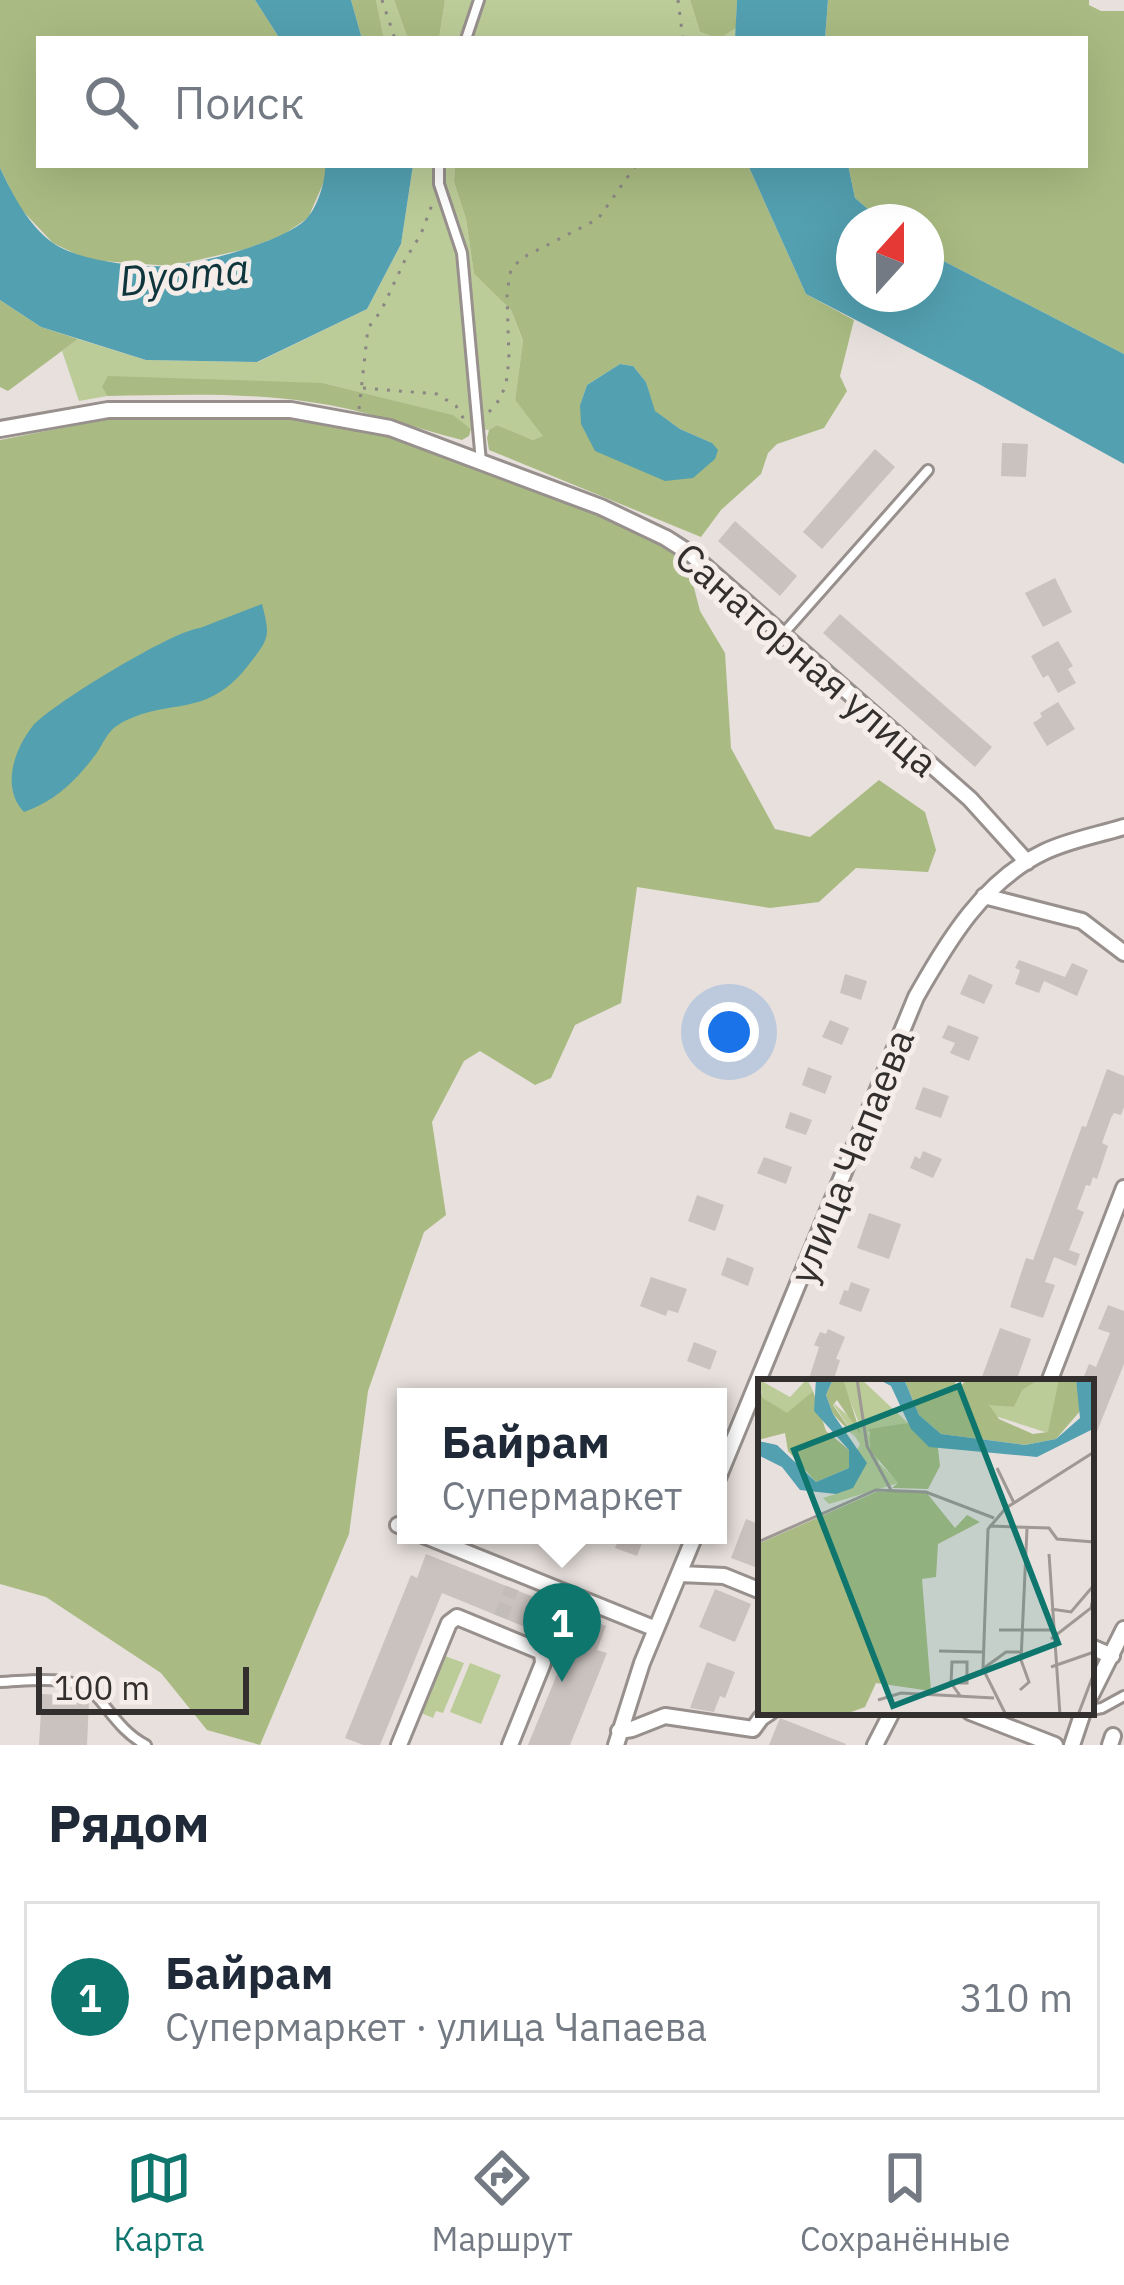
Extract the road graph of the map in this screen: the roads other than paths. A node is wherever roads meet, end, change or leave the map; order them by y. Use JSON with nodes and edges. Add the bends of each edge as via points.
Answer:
{"nodes":[{"id":1,"x":479,"y":0,"type":"edge"},
{"id":2,"x":467,"y":36,"type":"edge"},
{"id":3,"x":439,"y":168,"type":"edge"},
{"id":4,"x":0,"y":430,"type":"edge"},
{"id":5,"x":482,"y":462,"type":"junction"},
{"id":6,"x":928,"y":470,"type":"dead end"},
{"id":7,"x":783,"y":634,"type":"junction"},
{"id":8,"x":1124,"y":827,"type":"edge"},
{"id":9,"x":1027,"y":862,"type":"junction"},
{"id":10,"x":984,"y":896,"type":"junction"},
{"id":11,"x":1124,"y":953,"type":"edge"},
{"id":12,"x":1124,"y":1188,"type":"edge"},
{"id":13,"x":759,"y":1379,"type":"edge"},
{"id":14,"x":1050,"y":1379,"type":"edge"},
{"id":15,"x":758,"y":1381,"type":"edge"},
{"id":16,"x":727,"y":1456,"type":"edge"},
{"id":17,"x":441,"y":1544,"type":"edge"},
{"id":18,"x":692,"y":1544,"type":"edge"},
{"id":19,"x":680,"y":1574,"type":"junction"},
{"id":20,"x":758,"y":1590,"type":"edge"},
{"id":21,"x":656,"y":1629,"type":"junction"},
{"id":22,"x":1124,"y":1629,"type":"edge"},
{"id":23,"x":1094,"y":1649,"type":"edge"},
{"id":24,"x":1112,"y":1656,"type":"junction"},
{"id":25,"x":0,"y":1682,"type":"edge"},
{"id":26,"x":1094,"y":1689,"type":"edge"},
{"id":27,"x":1124,"y":1696,"type":"edge"},
{"id":28,"x":1094,"y":1710,"type":"edge"},
{"id":29,"x":766,"y":1715,"type":"edge"},
{"id":30,"x":885,"y":1715,"type":"edge"},
{"id":31,"x":978,"y":1715,"type":"edge"},
{"id":32,"x":1085,"y":1715,"type":"edge"},
{"id":33,"x":618,"y":1738,"type":"edge"},
{"id":34,"x":146,"y":1745,"type":"edge"},
{"id":35,"x":401,"y":1745,"type":"edge"},
{"id":36,"x":509,"y":1745,"type":"edge"},
{"id":37,"x":875,"y":1745,"type":"edge"},
{"id":38,"x":1055,"y":1745,"type":"edge"},
{"id":39,"x":1072,"y":1745,"type":"edge"}],
"edges":[{"from":1,"to":2,"type":"lane"},
{"from":3,"to":5,"type":"lane","via":[[463,253]]},
{"from":4,"to":5,"type":"street","name":"Санаторная улица","via":[[108,410],[291,410],[390,428]]},
{"from":5,"to":7,"type":"street","name":"Санаторная улица","via":[[677,544]]},
{"from":6,"to":7,"type":"lane"},
{"from":7,"to":9,"type":"street","name":"Санаторная улица","via":[[970,799]]},
{"from":8,"to":9,"type":"street","name":"улица Чапаева"},
{"from":9,"to":10,"type":"street","name":"улица Чапаева"},
{"from":10,"to":11,"type":"street","via":[[1082,921]]},
{"from":10,"to":13,"type":"street","name":"улица Чапаева","via":[[916,997]]},
{"from":12,"to":14,"type":"street"},
{"from":15,"to":16,"type":"street","name":"улица Чапаева"},
{"from":17,"to":21,"type":"street","via":[[515,1581]]},
{"from":18,"to":19,"type":"street"},
{"from":19,"to":20,"type":"street","via":[[724,1576]]},
{"from":19,"to":21,"type":"street"},
{"from":21,"to":33,"type":"street"},
{"from":22,"to":24,"type":"street"},
{"from":23,"to":24,"type":"street"},
{"from":24,"to":26,"type":"street"},
{"from":25,"to":34,"type":"lane","via":[[78,1685]]},
{"from":27,"to":28,"type":"lane"},
{"from":29,"to":33,"type":"street","via":[[753,1729],[665,1716]]},
{"from":30,"to":37,"type":"street"},
{"from":31,"to":38,"type":"street"},
{"from":32,"to":39,"type":"street"},
{"from":35,"to":36,"type":"street","via":[[452,1618],[498,1624],[544,1657]]}]}
